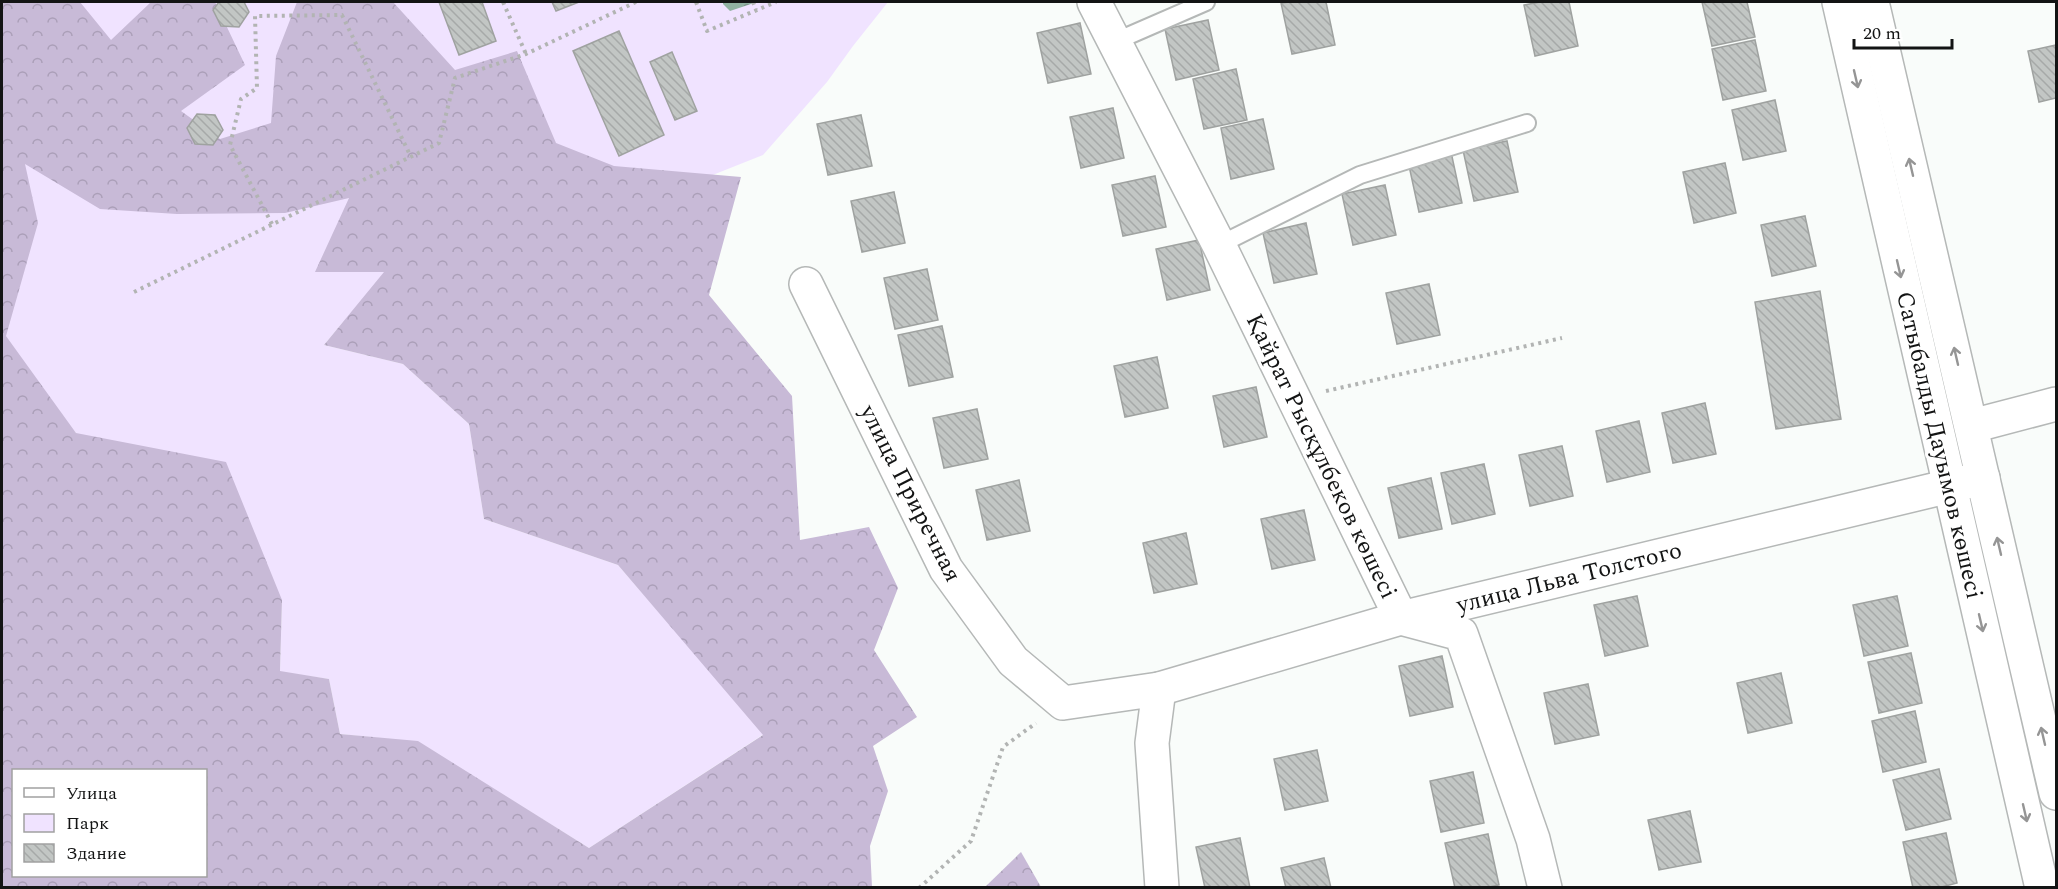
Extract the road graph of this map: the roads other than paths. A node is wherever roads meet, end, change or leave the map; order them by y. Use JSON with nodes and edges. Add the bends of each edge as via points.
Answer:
{"nodes":[{"id":1,"x":1094,"y":2,"type":"edge"},
{"id":2,"x":1206,"y":2,"type":"edge"},
{"id":3,"x":1839,"y":2,"type":"edge"},
{"id":4,"x":1872,"y":2,"type":"edge"},
{"id":5,"x":1114,"y":42,"type":"junction"},
{"id":6,"x":1527,"y":123,"type":"dead end"},
{"id":7,"x":1220,"y":245,"type":"junction"},
{"id":8,"x":806,"y":284,"type":"dead end"},
{"id":9,"x":2056,"y":404,"type":"edge"},
{"id":10,"x":1972,"y":426,"type":"junction"},
{"id":11,"x":1983,"y":478,"type":"junction"},
{"id":12,"x":1948,"y":486,"type":"junction"},
{"id":13,"x":1401,"y":618,"type":"junction"},
{"id":14,"x":1159,"y":689,"type":"junction"},
{"id":15,"x":2056,"y":793,"type":"edge"},
{"id":16,"x":1162,"y":888,"type":"edge"},
{"id":17,"x":1545,"y":888,"type":"edge"},
{"id":18,"x":2042,"y":888,"type":"edge"}],
"edges":[{"from":1,"to":5,"type":"street","name":"Қайрат Рысқұлбеков көшесі"},
{"from":2,"to":5,"type":"lane"},
{"from":3,"to":12,"type":"street","name":"Сатыбалды Дауымов көшесі","one_way":true},
{"from":10,"to":4,"type":"street","name":"Сатыбалды Дауымов көшесі","one_way":true},
{"from":5,"to":7,"type":"street","name":"Қайрат Рысқұлбеков көшесі"},
{"from":6,"to":7,"type":"lane","via":[[1360,175]]},
{"from":7,"to":13,"type":"street","name":"Қайрат Рысқұлбеков көшесі"},
{"from":8,"to":14,"type":"street","name":"улица Приречная","via":[[946,569],[1013,661],[1063,703]]},
{"from":9,"to":10,"type":"street"},
{"from":10,"to":11,"type":"street","name":"Сатыбалды Дауымов көшесі"},
{"from":11,"to":12,"type":"street","name":"улица Льва Толстого"},
{"from":15,"to":11,"type":"street","name":"Сатыбалды Дауымов көшесі","one_way":true},
{"from":12,"to":13,"type":"street","name":"улица Льва Толстого"},
{"from":12,"to":18,"type":"street","name":"Сатыбалды Дауымов көшесі","one_way":true},
{"from":13,"to":14,"type":"street","name":"улица Льва Толстого"},
{"from":13,"to":17,"type":"street","name":"Қайрат Рысқұлбеков көшесі","via":[[1461,634],[1533,839]]},
{"from":14,"to":16,"type":"street","via":[[1152,742]]}]}
